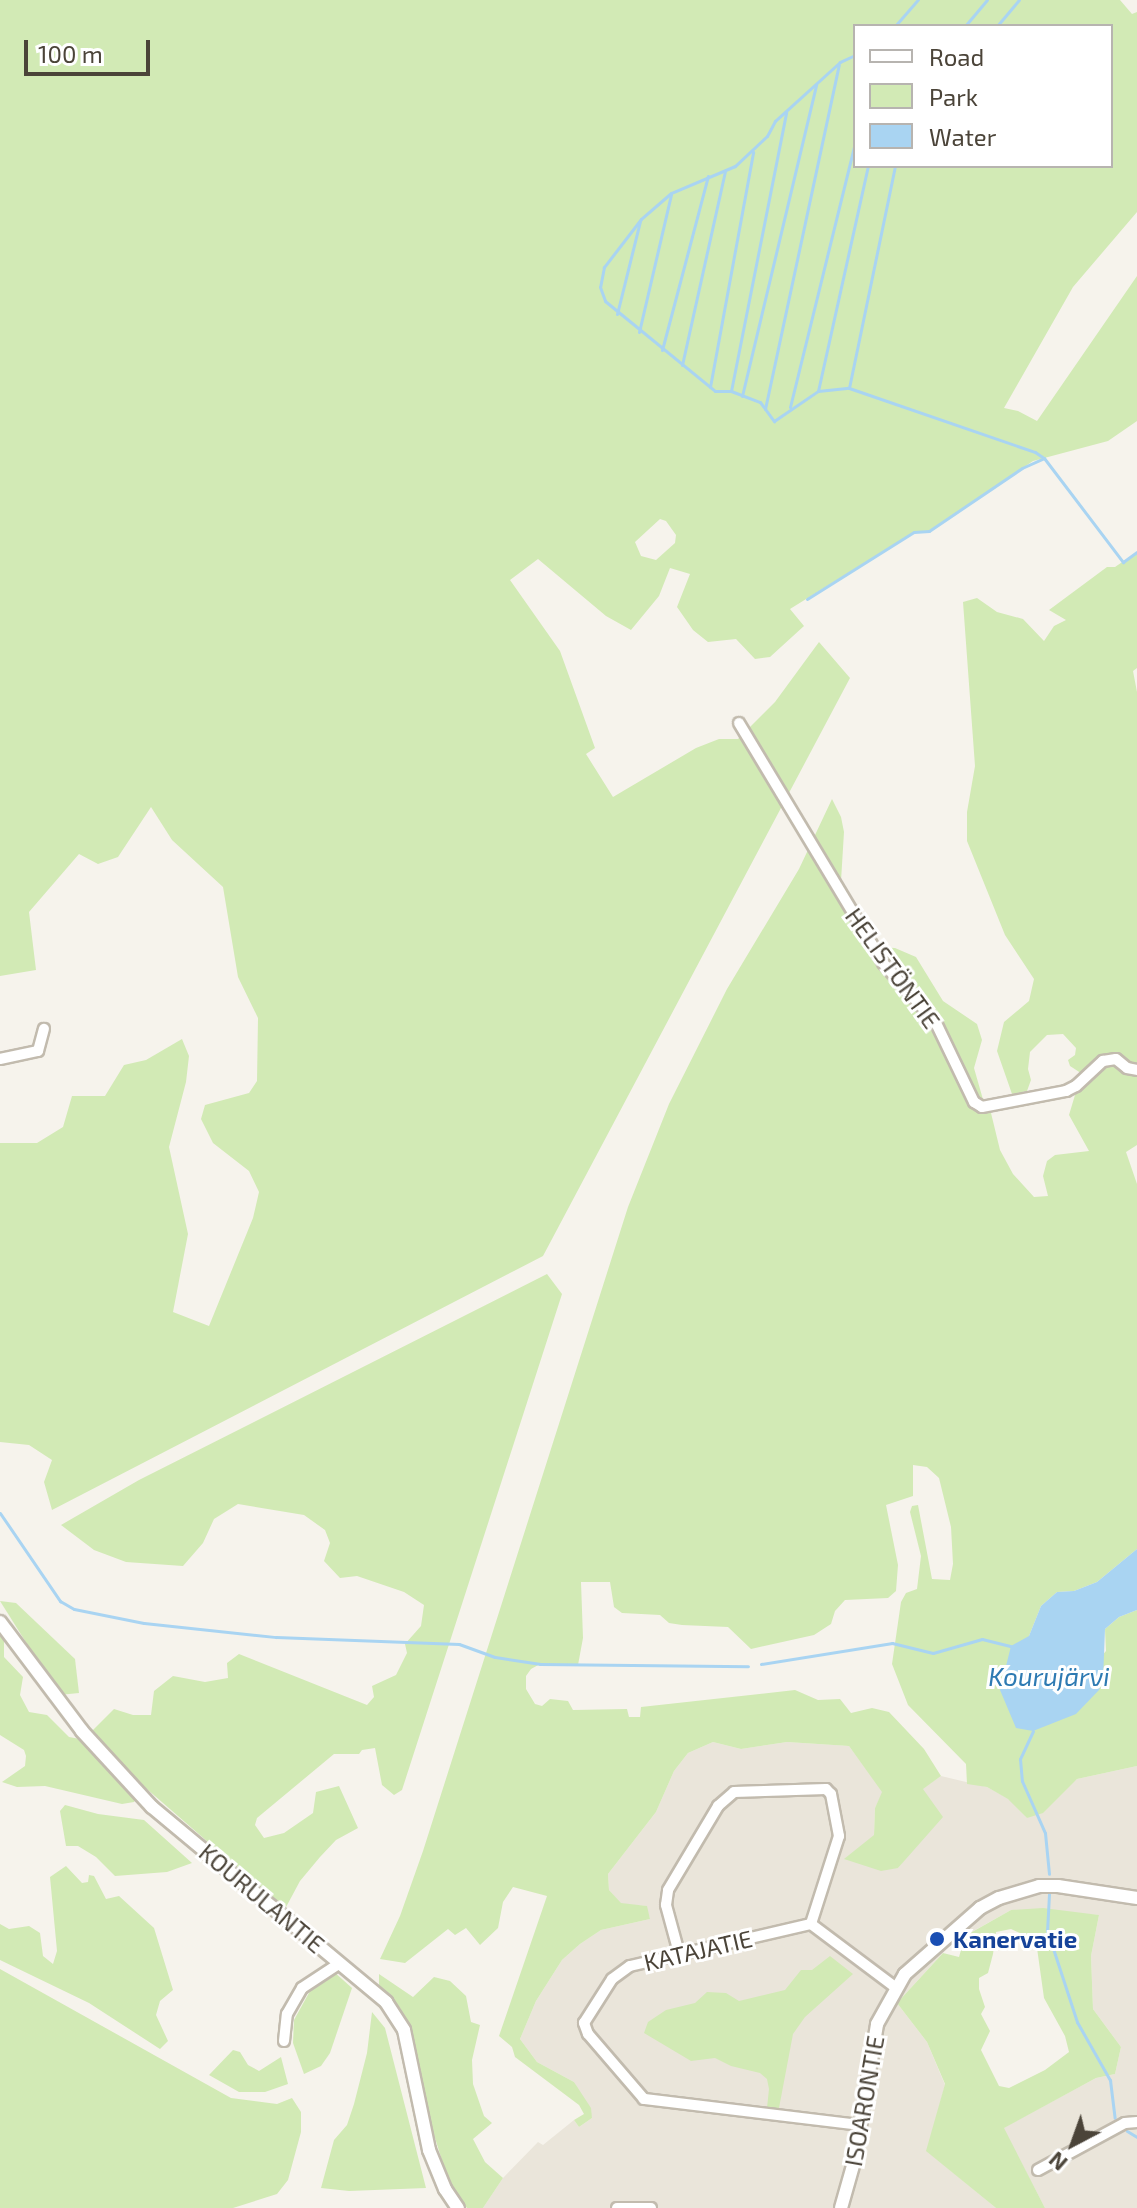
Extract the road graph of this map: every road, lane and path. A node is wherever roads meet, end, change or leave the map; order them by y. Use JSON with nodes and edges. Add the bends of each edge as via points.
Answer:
{"nodes":[{"id":1,"x":739,"y":723,"type":"dead end"},
{"id":2,"x":44,"y":1029,"type":"dead end"},
{"id":3,"x":0,"y":1059,"type":"edge"},
{"id":4,"x":1137,"y":1070,"type":"edge"},
{"id":5,"x":0,"y":1622,"type":"edge"},
{"id":6,"x":1137,"y":1898,"type":"edge"},
{"id":7,"x":811,"y":1924,"type":"junction"},
{"id":8,"x":679,"y":1953,"type":"junction"},
{"id":9,"x":340,"y":1963,"type":"junction"},
{"id":10,"x":895,"y":1987,"type":"junction"},
{"id":11,"x":284,"y":2041,"type":"dead end"},
{"id":12,"x":1137,"y":2122,"type":"edge"},
{"id":13,"x":860,"y":2125,"type":"junction"},
{"id":14,"x":1038,"y":2170,"type":"dead end"},
{"id":15,"x":458,"y":2208,"type":"edge"},
{"id":16,"x":617,"y":2208,"type":"edge"},
{"id":17,"x":651,"y":2208,"type":"edge"},
{"id":18,"x":841,"y":2208,"type":"edge"}],
"edges":[{"from":1,"to":4,"type":"street","name":"HELISTÖNTIE","via":[[883,963],[936,1023],[974,1102],[982,1107],[1066,1091],[1103,1061],[1116,1059]]},
{"from":2,"to":3,"type":"street","via":[[38,1051]]},
{"from":5,"to":9,"type":"street","name":"KOURULANTIE","via":[[118,1773]]},
{"from":6,"to":10,"type":"street","name":"ISOARONTIE","via":[[1049,1886],[991,1901]]},
{"from":7,"to":8,"type":"street","name":"KATAJATIE"},
{"from":7,"to":8,"type":"street","via":[[839,1836],[831,1794],[826,1789],[734,1792],[718,1806],[668,1890],[666,1905]]},
{"from":7,"to":10,"type":"street"},
{"from":8,"to":13,"type":"street","name":"KATAJATIE","via":[[630,1966],[612,1979],[584,2023],[644,2099]]},
{"from":9,"to":11,"type":"street","via":[[302,1988],[287,2014]]},
{"from":9,"to":15,"type":"street","name":"KOURULANTIE","via":[[386,2002],[404,2030],[429,2150]]},
{"from":10,"to":13,"type":"street","name":"ISOARONTIE","via":[[877,2024]]},
{"from":12,"to":14,"type":"street","via":[[1125,2123]]},
{"from":13,"to":18,"type":"street","name":"ISOARONTIE"},
{"from":16,"to":17,"type":"street"}]}
